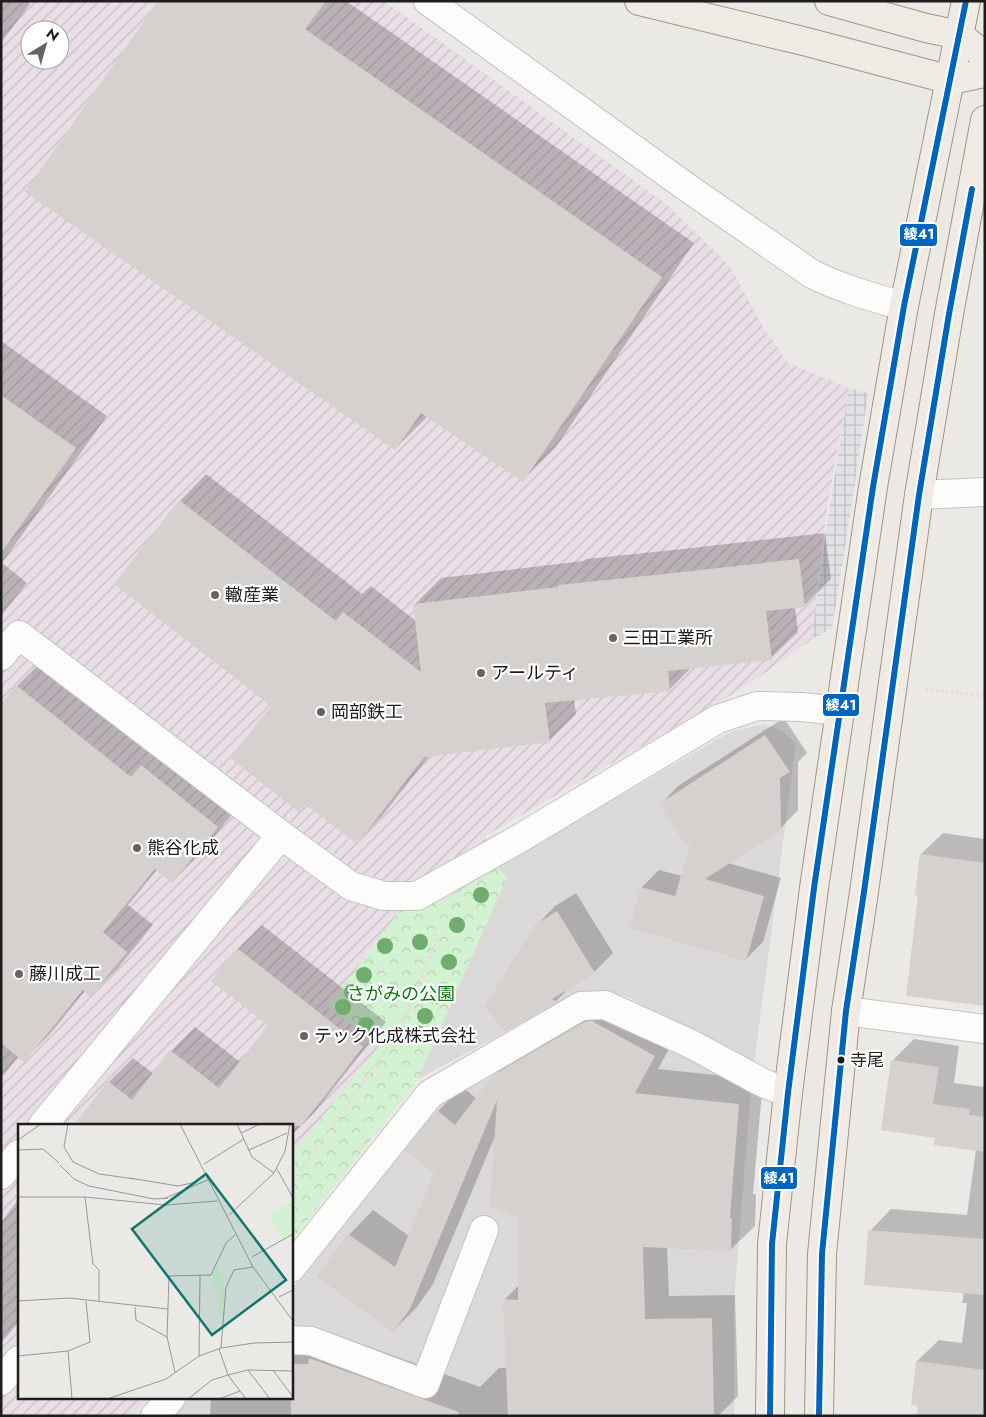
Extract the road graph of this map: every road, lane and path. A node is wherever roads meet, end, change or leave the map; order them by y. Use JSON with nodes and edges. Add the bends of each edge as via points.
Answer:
{"nodes":[{"id":1,"x":428,"y":1,"type":"edge"},
{"id":2,"x":639,"y":1,"type":"edge"},
{"id":3,"x":829,"y":1,"type":"edge"},
{"id":4,"x":966,"y":1,"type":"edge"},
{"id":5,"x":959,"y":36,"type":"junction"},
{"id":6,"x":985,"y":56,"type":"edge"},
{"id":7,"x":985,"y":73,"type":"edge"},
{"id":8,"x":951,"y":80,"type":"junction"},
{"id":9,"x":985,"y":120,"type":"edge"},
{"id":10,"x":904,"y":306,"type":"junction"},
{"id":11,"x":985,"y":492,"type":"edge"},
{"id":12,"x":919,"y":495,"type":"junction"},
{"id":13,"x":1,"y":656,"type":"edge"},
{"id":14,"x":923,"y":689,"type":"dead end"},
{"id":15,"x":985,"y":696,"type":"edge"},
{"id":16,"x":841,"y":711,"type":"junction"},
{"id":17,"x":281,"y":835,"type":"junction"},
{"id":18,"x":416,"y":896,"type":"junction"},
{"id":19,"x":846,"y":1011,"type":"junction"},
{"id":20,"x":985,"y":1029,"type":"edge"},
{"id":21,"x":788,"y":1093,"type":"junction"},
{"id":22,"x":44,"y":1124,"type":"edge"},
{"id":23,"x":18,"y":1155,"type":"edge"},
{"id":24,"x":1,"y":1175,"type":"edge"},
{"id":25,"x":292,"y":1183,"type":"edge"},
{"id":26,"x":484,"y":1230,"type":"dead end"},
{"id":27,"x":292,"y":1267,"type":"edge"},
{"id":28,"x":292,"y":1340,"type":"edge"},
{"id":29,"x":18,"y":1361,"type":"edge"},
{"id":30,"x":1,"y":1381,"type":"edge"},
{"id":31,"x":170,"y":1400,"type":"edge"},
{"id":32,"x":155,"y":1416,"type":"edge"},
{"id":33,"x":770,"y":1416,"type":"edge"},
{"id":34,"x":819,"y":1416,"type":"edge"}],
"edges":[{"from":1,"to":10,"type":"street","via":[[812,274],[857,293]]},
{"from":2,"to":8,"type":"main road"},
{"from":3,"to":5,"type":"main road"},
{"from":4,"to":5,"type":"main road"},
{"from":5,"to":6,"type":"main road"},
{"from":5,"to":8,"type":"main road"},
{"from":7,"to":8,"type":"main road"},
{"from":8,"to":10,"type":"main road"},
{"from":9,"to":12,"type":"main road"},
{"from":10,"to":16,"type":"main road","via":[[873,487]]},
{"from":11,"to":12,"type":"street"},
{"from":12,"to":19,"type":"main road"},
{"from":13,"to":17,"type":"street","via":[[19,635]]},
{"from":14,"to":15,"type":"path"},
{"from":16,"to":18,"type":"street","via":[[757,706],[718,719],[522,837]]},
{"from":16,"to":21,"type":"main road"},
{"from":17,"to":18,"type":"street","via":[[351,886],[384,896]]},
{"from":17,"to":22,"type":"street"},
{"from":18,"to":25,"type":"path","via":[[430,904],[437,939],[401,1025]]},
{"from":19,"to":20,"type":"street"},
{"from":19,"to":34,"type":"main road","via":[[822,1254]]},
{"from":21,"to":27,"type":"street","via":[[691,1044],[605,1006],[581,1006],[430,1094]]},
{"from":21,"to":33,"type":"main road","via":[[772,1244]]},
{"from":23,"to":24,"type":"street"},
{"from":26,"to":28,"type":"street","via":[[425,1384],[311,1341]]},
{"from":29,"to":30,"type":"street"},
{"from":31,"to":32,"type":"street"}]}
